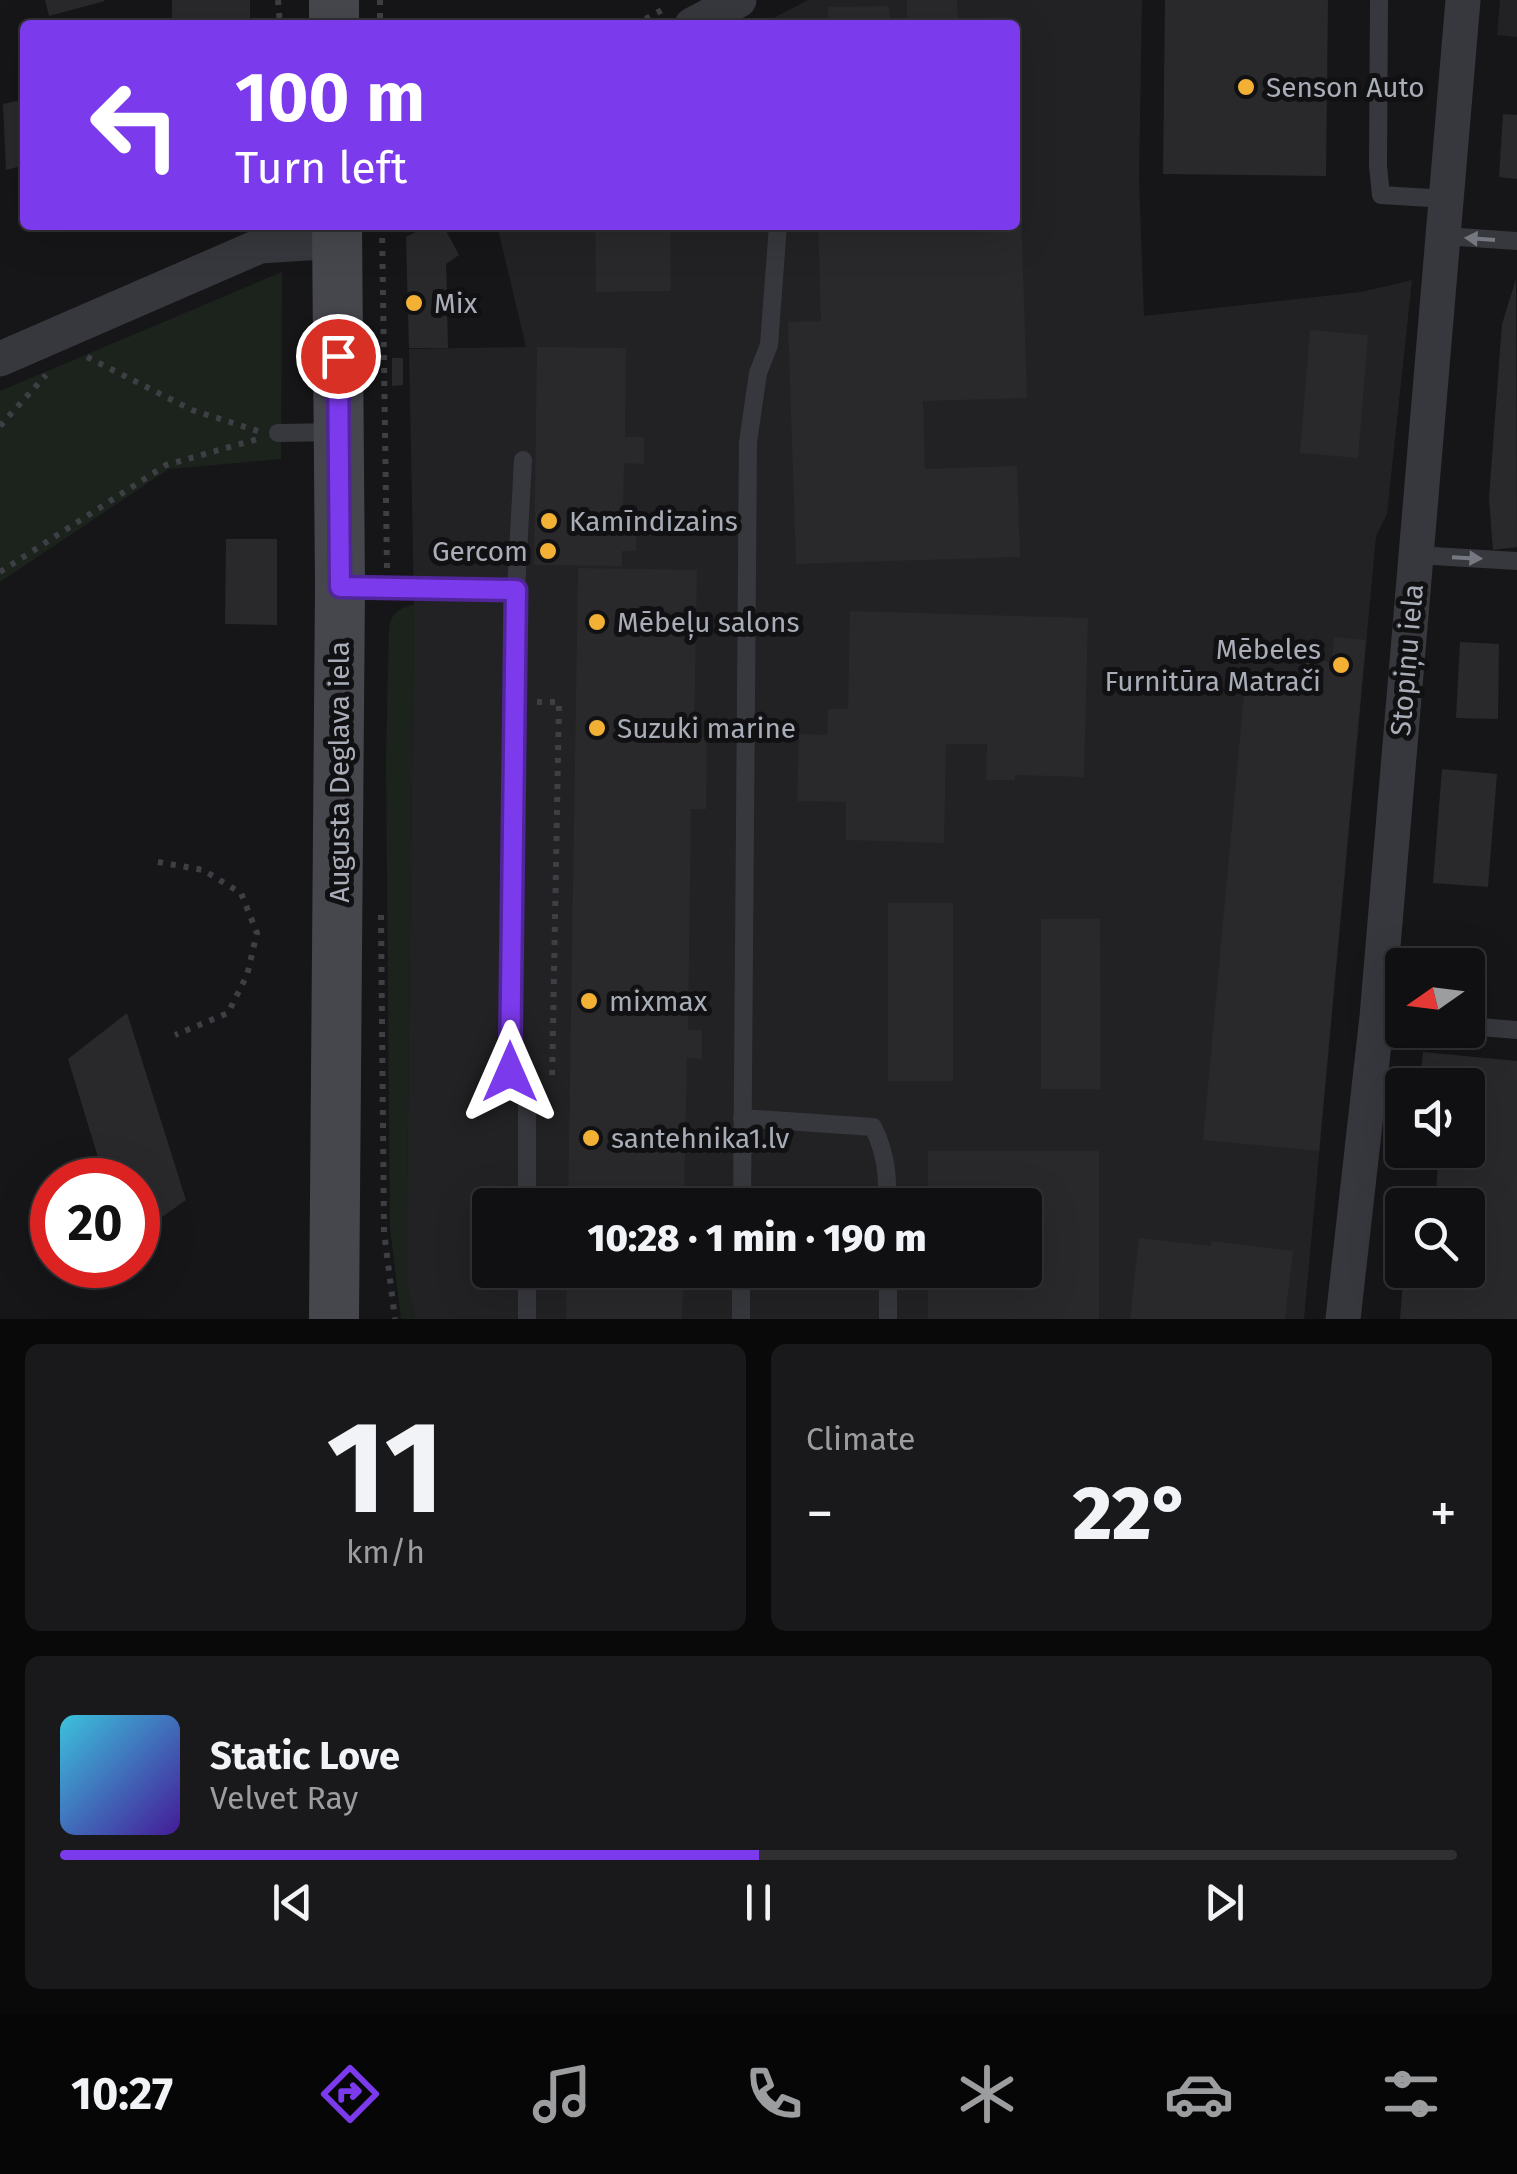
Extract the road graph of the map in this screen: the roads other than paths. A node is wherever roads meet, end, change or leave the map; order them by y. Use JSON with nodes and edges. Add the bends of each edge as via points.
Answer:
{"nodes":[{"id":1,"x":1379,"y":0,"type":"edge"},
{"id":2,"x":1464,"y":0,"type":"edge"},
{"id":3,"x":1447,"y":199,"type":"junction"},
{"id":4,"x":359,"y":230,"type":"edge"},
{"id":5,"x":365,"y":230,"type":"edge"},
{"id":6,"x":778,"y":230,"type":"edge"},
{"id":7,"x":1444,"y":236,"type":"junction"},
{"id":8,"x":1517,"y":242,"type":"edge"},
{"id":9,"x":0,"y":359,"type":"edge"},
{"id":10,"x":339,"y":432,"type":"junction"},
{"id":11,"x":278,"y":433,"type":"road end"},
{"id":12,"x":523,"y":460,"type":"dead end"},
{"id":13,"x":1416,"y":556,"type":"junction"},
{"id":14,"x":1517,"y":561,"type":"edge"},
{"id":15,"x":364,"y":587,"type":"junction"},
{"id":16,"x":516,"y":590,"type":"junction"},
{"id":17,"x":1394,"y":948,"type":"edge"},
{"id":18,"x":1485,"y":1027,"type":"edge"},
{"id":19,"x":1517,"y":1030,"type":"edge"},
{"id":20,"x":1385,"y":1048,"type":"edge"},
{"id":21,"x":742,"y":1118,"type":"junction"},
{"id":22,"x":527,"y":1188,"type":"edge"},
{"id":23,"x":742,"y":1188,"type":"edge"},
{"id":24,"x":888,"y":1188,"type":"edge"},
{"id":25,"x":527,"y":1288,"type":"edge"},
{"id":26,"x":741,"y":1288,"type":"edge"},
{"id":27,"x":888,"y":1288,"type":"edge"},
{"id":28,"x":334,"y":1319,"type":"edge"},
{"id":29,"x":527,"y":1319,"type":"edge"},
{"id":30,"x":741,"y":1319,"type":"edge"},
{"id":31,"x":888,"y":1319,"type":"edge"},
{"id":32,"x":1343,"y":1319,"type":"edge"}],
"edges":[{"from":1,"to":3,"type":"lane","via":[[1382,195]]},
{"from":2,"to":3,"type":"street","name":"Stopiņu iela"},
{"from":3,"to":7,"type":"street","name":"Stopiņu iela"},
{"from":4,"to":9,"type":"street","via":[[260,246]]},
{"from":5,"to":10,"type":"main road","name":"Augusta Deglava iela"},
{"from":6,"to":21,"type":"lane","via":[[770,345],[758,373],[748,442]]},
{"from":8,"to":7,"type":"lane","one_way":true},
{"from":7,"to":13,"type":"street","name":"Stopiņu iela"},
{"from":10,"to":11,"type":"lane"},
{"from":10,"to":15,"type":"main road","name":"Augusta Deglava iela"},
{"from":12,"to":16,"type":"lane"},
{"from":13,"to":14,"type":"lane","one_way":true},
{"from":13,"to":17,"type":"street","name":"Stopiņu iela"},
{"from":15,"to":16,"type":"lane"},
{"from":15,"to":28,"type":"main road","name":"Augusta Deglava iela"},
{"from":16,"to":22,"type":"lane","via":[[510,1072],[527,1086]]},
{"from":18,"to":19,"type":"lane"},
{"from":20,"to":32,"type":"street","name":"Stopiņu iela"},
{"from":21,"to":23,"type":"lane"},
{"from":21,"to":24,"type":"lane","via":[[873,1127],[884,1148]]},
{"from":25,"to":29,"type":"lane"},
{"from":26,"to":30,"type":"lane"},
{"from":27,"to":31,"type":"lane"}]}
